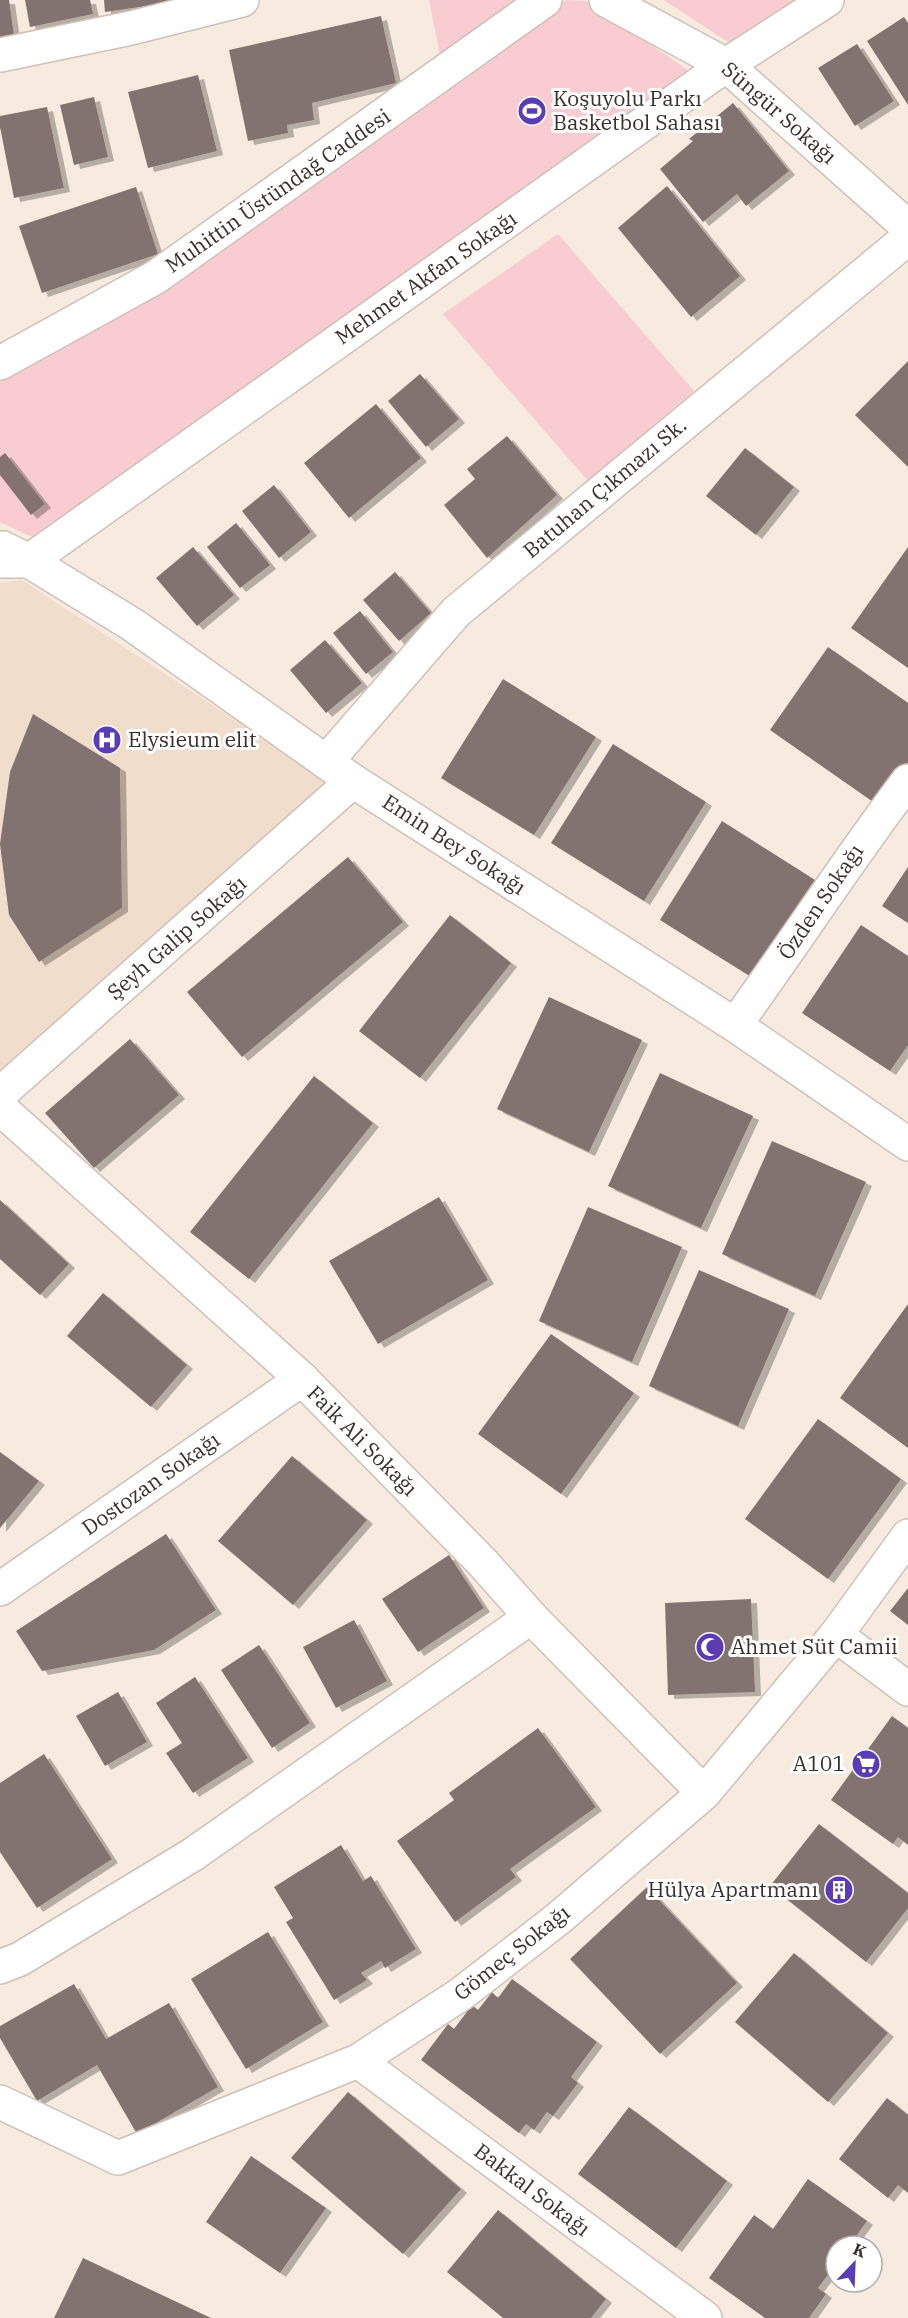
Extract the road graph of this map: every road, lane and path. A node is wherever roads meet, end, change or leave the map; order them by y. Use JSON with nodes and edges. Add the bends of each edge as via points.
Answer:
{"nodes":[{"id":1,"x":242,"y":0,"type":"edge"},
{"id":2,"x":545,"y":0,"type":"edge"},
{"id":3,"x":606,"y":0,"type":"edge"},
{"id":4,"x":827,"y":0,"type":"edge"},
{"id":5,"x":0,"y":55,"type":"edge"},
{"id":6,"x":726,"y":65,"type":"junction"},
{"id":7,"x":908,"y":227,"type":"edge"},
{"id":8,"x":908,"y":238,"type":"edge"},
{"id":9,"x":0,"y":363,"type":"edge"},
{"id":10,"x":0,"y":546,"type":"edge"},
{"id":11,"x":14,"y":561,"type":"edge"},
{"id":12,"x":326,"y":762,"type":"junction"},
{"id":13,"x":908,"y":780,"type":"edge"},
{"id":14,"x":353,"y":781,"type":"junction"},
{"id":15,"x":735,"y":1025,"type":"junction"},
{"id":16,"x":0,"y":1094,"type":"edge"},
{"id":17,"x":0,"y":1108,"type":"edge"},
{"id":18,"x":908,"y":1144,"type":"edge"},
{"id":19,"x":302,"y":1379,"type":"junction"},
{"id":20,"x":908,"y":1536,"type":"edge"},
{"id":21,"x":0,"y":1589,"type":"edge"},
{"id":22,"x":531,"y":1617,"type":"junction"},
{"id":23,"x":836,"y":1635,"type":"junction"},
{"id":24,"x":908,"y":1689,"type":"edge"},
{"id":25,"x":704,"y":1793,"type":"junction"},
{"id":26,"x":0,"y":1967,"type":"edge"},
{"id":27,"x":358,"y":2061,"type":"junction"},
{"id":28,"x":0,"y":2102,"type":"edge"},
{"id":29,"x":705,"y":2318,"type":"edge"}],
"edges":[{"from":1,"to":5,"type":"street"},
{"from":2,"to":9,"type":"street","name":"Muhittin Üstündağ Caddesi","via":[[156,277]]},
{"from":3,"to":6,"type":"street","name":"Süngür Sokağı"},
{"from":4,"to":6,"type":"street","name":"Mehmet Akfan Sokağı"},
{"from":6,"to":7,"type":"street","name":"Süngür Sokağı"},
{"from":6,"to":11,"type":"street","name":"Mehmet Akfan Sokağı"},
{"from":8,"to":12,"type":"street","name":"Batuhan Çıkmazı Sk.","via":[[456,612]]},
{"from":10,"to":11,"type":"street","name":"Emin Bey Sokağı"},
{"from":11,"to":12,"type":"street","name":"Emin Bey Sokağı","via":[[133,625]]},
{"from":12,"to":14,"type":"street","name":"Emin Bey Sokağı"},
{"from":13,"to":15,"type":"street","name":"Özden Sokağı"},
{"from":14,"to":15,"type":"street","name":"Emin Bey Sokağı"},
{"from":14,"to":16,"type":"street","name":"Şeyh Galip Sokağı"},
{"from":15,"to":18,"type":"street","name":"Emin Bey Sokağı"},
{"from":17,"to":19,"type":"street","name":"Faik Ali Sokağı"},
{"from":19,"to":21,"type":"street","name":"Dostozan Sokağı"},
{"from":19,"to":22,"type":"street","name":"Faik Ali Sokağı"},
{"from":20,"to":23,"type":"street","name":"Gömeç Sokağı"},
{"from":22,"to":25,"type":"street","name":"Faik Ali Sokağı"},
{"from":22,"to":26,"type":"street","via":[[192,1856],[20,1959]]},
{"from":23,"to":24,"type":"street"},
{"from":23,"to":25,"type":"street","name":"Gömeç Sokağı"},
{"from":25,"to":27,"type":"street","name":"Gömeç Sokağı","via":[[559,1917],[461,1994]]},
{"from":27,"to":28,"type":"street","name":"Gömeç Sokağı","via":[[118,2158]]},
{"from":27,"to":29,"type":"street","name":"Bakkal Sokağı"}]}
